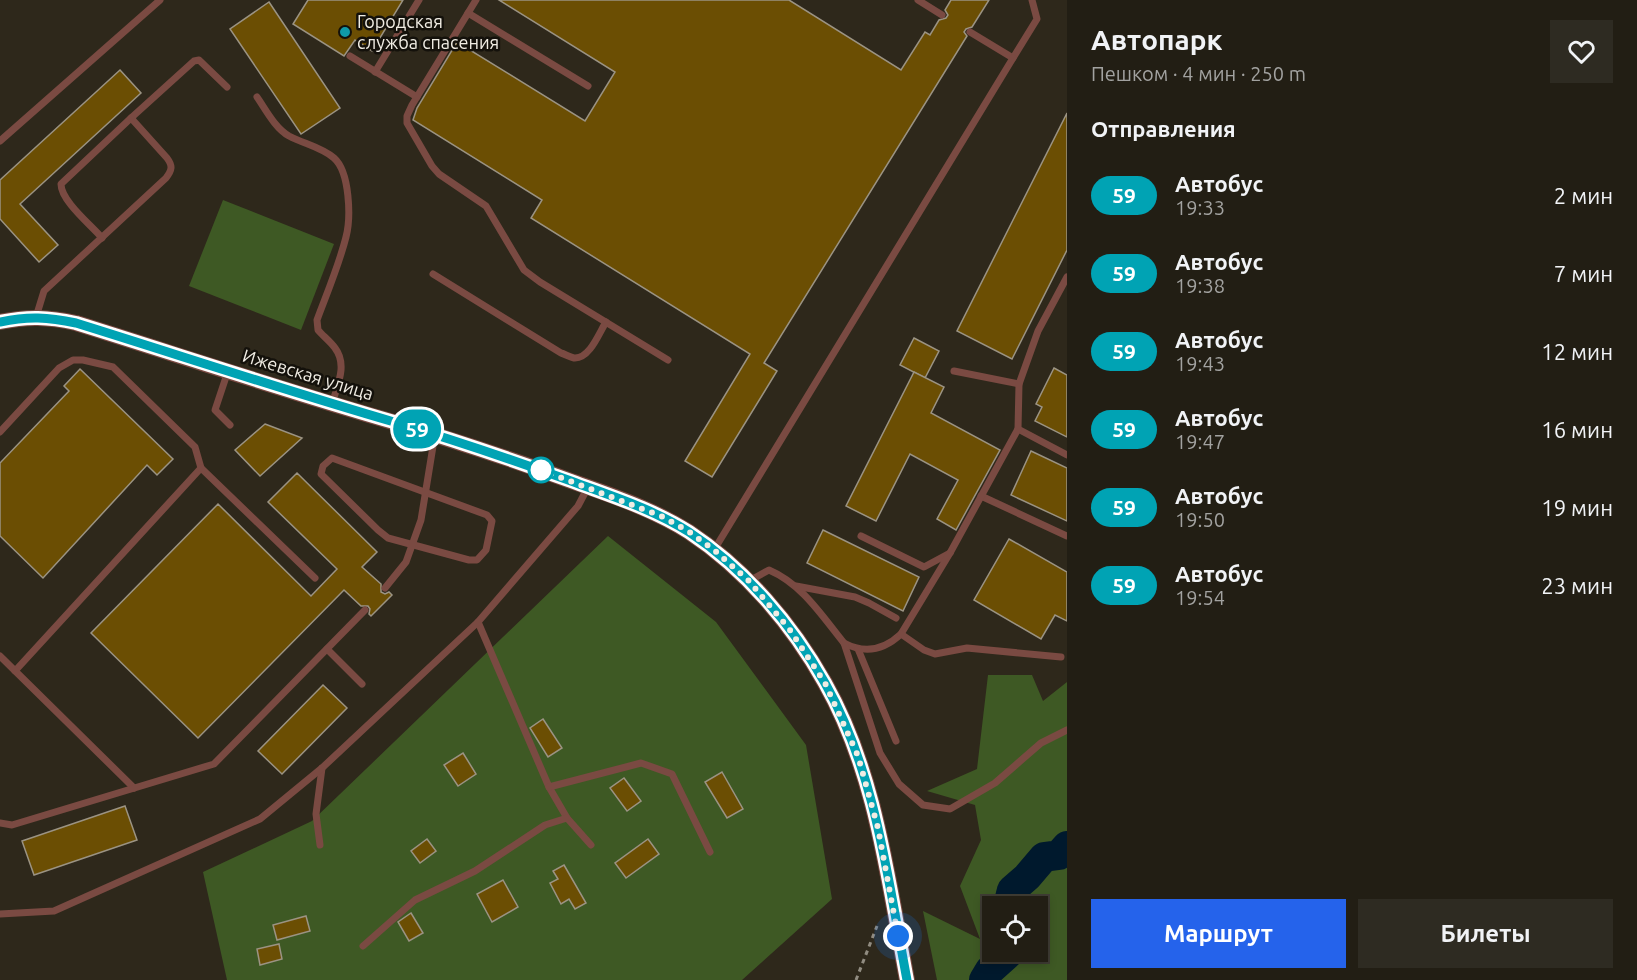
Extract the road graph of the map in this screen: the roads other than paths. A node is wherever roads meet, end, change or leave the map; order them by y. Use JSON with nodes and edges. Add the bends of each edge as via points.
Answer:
{"nodes":[{"id":1,"x":160,"y":0,"type":"edge"},
{"id":2,"x":419,"y":0,"type":"edge"},
{"id":3,"x":476,"y":0,"type":"edge"},
{"id":4,"x":918,"y":0,"type":"edge"},
{"id":5,"x":1032,"y":0,"type":"edge"},
{"id":6,"x":468,"y":13,"type":"junction"},
{"id":7,"x":942,"y":15,"type":"dead end"},
{"id":8,"x":970,"y":32,"type":"dead end"},
{"id":9,"x":350,"y":56,"type":"dead end"},
{"id":10,"x":1013,"y":58,"type":"junction"},
{"id":11,"x":375,"y":72,"type":"junction"},
{"id":12,"x":588,"y":86,"type":"dead end"},
{"id":13,"x":227,"y":87,"type":"dead end"},
{"id":14,"x":257,"y":97,"type":"dead end"},
{"id":15,"x":417,"y":97,"type":"junction"},
{"id":16,"x":131,"y":118,"type":"junction"},
{"id":17,"x":0,"y":141,"type":"edge"},
{"id":18,"x":102,"y":238,"type":"junction"},
{"id":19,"x":433,"y":274,"type":"dead end"},
{"id":20,"x":1067,"y":276,"type":"edge"},
{"id":21,"x":36,"y":317,"type":"junction"},
{"id":22,"x":0,"y":322,"type":"edge"},
{"id":23,"x":606,"y":322,"type":"junction"},
{"id":24,"x":668,"y":360,"type":"dead end"},
{"id":25,"x":228,"y":371,"type":"junction"},
{"id":26,"x":954,"y":371,"type":"dead end"},
{"id":27,"x":1019,"y":384,"type":"junction"},
{"id":28,"x":332,"y":404,"type":"junction"},
{"id":29,"x":230,"y":425,"type":"dead end"},
{"id":30,"x":1018,"y":429,"type":"junction"},
{"id":31,"x":0,"y":432,"type":"edge"},
{"id":32,"x":435,"y":434,"type":"junction"},
{"id":33,"x":1067,"y":455,"type":"edge"},
{"id":34,"x":201,"y":468,"type":"junction"},
{"id":35,"x":588,"y":487,"type":"junction"},
{"id":36,"x":426,"y":491,"type":"junction"},
{"id":37,"x":981,"y":496,"type":"junction"},
{"id":38,"x":861,"y":536,"type":"dead end"},
{"id":39,"x":1067,"y":536,"type":"edge"},
{"id":40,"x":412,"y":545,"type":"junction"},
{"id":41,"x":714,"y":550,"type":"junction"},
{"id":42,"x":950,"y":553,"type":"junction"},
{"id":43,"x":315,"y":578,"type":"dead end"},
{"id":44,"x":749,"y":581,"type":"junction"},
{"id":45,"x":796,"y":586,"type":"junction"},
{"id":46,"x":385,"y":588,"type":"dead end"},
{"id":47,"x":365,"y":610,"type":"dead end"},
{"id":48,"x":896,"y":618,"type":"dead end"},
{"id":49,"x":478,"y":622,"type":"junction"},
{"id":50,"x":901,"y":633,"type":"junction"},
{"id":51,"x":844,"y":643,"type":"junction"},
{"id":52,"x":327,"y":649,"type":"junction"},
{"id":53,"x":858,"y":649,"type":"junction"},
{"id":54,"x":0,"y":656,"type":"edge"},
{"id":55,"x":1060,"y":657,"type":"dead end"},
{"id":56,"x":15,"y":671,"type":"junction"},
{"id":57,"x":362,"y":684,"type":"dead end"},
{"id":58,"x":1067,"y":730,"type":"edge"},
{"id":59,"x":896,"y":741,"type":"dead end"},
{"id":60,"x":322,"y":768,"type":"junction"},
{"id":61,"x":549,"y":787,"type":"junction"},
{"id":62,"x":134,"y":788,"type":"junction"},
{"id":63,"x":567,"y":818,"type":"junction"},
{"id":64,"x":0,"y":823,"type":"edge"},
{"id":65,"x":320,"y":844,"type":"dead end"},
{"id":66,"x":591,"y":845,"type":"dead end"},
{"id":67,"x":710,"y":852,"type":"dead end"},
{"id":68,"x":0,"y":914,"type":"edge"},
{"id":69,"x":363,"y":946,"type":"dead end"},
{"id":70,"x":907,"y":980,"type":"edge"}],
"edges":[{"from":1,"to":17,"type":"lane"},
{"from":2,"to":11,"type":"lane"},
{"from":3,"to":6,"type":"lane"},
{"from":4,"to":7,"type":"lane"},
{"from":5,"to":10,"type":"lane","via":[[1037,19]]},
{"from":6,"to":12,"type":"lane"},
{"from":6,"to":15,"type":"lane"},
{"from":8,"to":10,"type":"lane"},
{"from":9,"to":11,"type":"lane"},
{"from":10,"to":41,"type":"lane"},
{"from":11,"to":15,"type":"lane"},
{"from":13,"to":16,"type":"lane","via":[[207,66],[194,61]]},
{"from":14,"to":28,"type":"lane","via":[[288,135],[337,160],[346,180],[346,236],[317,320],[318,330],[339,355],[342,369]]},
{"from":15,"to":23,"type":"lane","via":[[407,123],[432,166],[486,206],[524,270]]},
{"from":16,"to":18,"type":"lane","via":[[167,158],[171,172]]},
{"from":16,"to":18,"type":"lane","via":[[61,184],[67,200]]},
{"from":18,"to":21,"type":"lane","via":[[44,291]]},
{"from":19,"to":23,"type":"lane","via":[[574,358],[583,356],[591,347]]},
{"from":20,"to":27,"type":"lane","via":[[1038,331]]},
{"from":21,"to":22,"type":"street","name":"Ижевская улица"},
{"from":21,"to":25,"type":"street","name":"Ижевская улица","via":[[76,323]]},
{"from":23,"to":24,"type":"lane"},
{"from":25,"to":28,"type":"street","name":"Ижевская улица"},
{"from":25,"to":29,"type":"lane","via":[[215,410]]},
{"from":26,"to":27,"type":"lane"},
{"from":27,"to":30,"type":"lane"},
{"from":28,"to":32,"type":"street","name":"Ижевская улица"},
{"from":30,"to":33,"type":"lane"},
{"from":30,"to":37,"type":"lane"},
{"from":31,"to":34,"type":"lane","via":[[59,368],[73,360],[83,360],[113,367],[195,447]]},
{"from":32,"to":35,"type":"street","name":"Ижевская улица"},
{"from":32,"to":36,"type":"lane"},
{"from":34,"to":43,"type":"lane"},
{"from":34,"to":56,"type":"lane"},
{"from":35,"to":41,"type":"street","name":"Ижевская улица","via":[[661,516]]},
{"from":35,"to":49,"type":"lane","via":[[578,506]]},
{"from":36,"to":40,"type":"lane"},
{"from":36,"to":40,"type":"lane","via":[[487,515],[492,521],[486,549],[477,560],[469,560]]},
{"from":36,"to":40,"type":"lane","via":[[339,459],[332,458],[321,469],[324,478],[378,530],[388,538]]},
{"from":37,"to":39,"type":"lane"},
{"from":37,"to":42,"type":"lane"},
{"from":38,"to":42,"type":"lane","via":[[924,567]]},
{"from":40,"to":46,"type":"lane","via":[[406,562]]},
{"from":41,"to":44,"type":"street","name":"Ижевская улица"},
{"from":42,"to":50,"type":"lane"},
{"from":44,"to":45,"type":"lane","via":[[769,570]]},
{"from":44,"to":70,"type":"street","name":"Ижевская улица","via":[[790,630],[825,683],[858,756],[878,828]]},
{"from":45,"to":48,"type":"lane","via":[[855,597]]},
{"from":45,"to":51,"type":"lane"},
{"from":47,"to":52,"type":"lane"},
{"from":49,"to":60,"type":"lane"},
{"from":49,"to":61,"type":"lane"},
{"from":50,"to":53,"type":"lane","via":[[875,649]]},
{"from":50,"to":55,"type":"lane","via":[[935,654],[967,648]]},
{"from":51,"to":53,"type":"lane"},
{"from":51,"to":58,"type":"lane","via":[[880,753],[899,784],[923,805],[950,809],[995,783],[1041,743]]},
{"from":52,"to":57,"type":"lane"},
{"from":52,"to":62,"type":"lane","via":[[214,764]]},
{"from":53,"to":59,"type":"lane"},
{"from":54,"to":56,"type":"lane"},
{"from":56,"to":62,"type":"lane"},
{"from":60,"to":65,"type":"lane","via":[[316,814]]},
{"from":60,"to":68,"type":"lane","via":[[249,824],[54,911]]},
{"from":61,"to":63,"type":"lane"},
{"from":61,"to":67,"type":"lane","via":[[641,763],[672,774]]},
{"from":62,"to":64,"type":"lane","via":[[12,825]]},
{"from":63,"to":66,"type":"lane"},
{"from":63,"to":69,"type":"lane","via":[[545,825],[475,871],[415,900]]}]}
